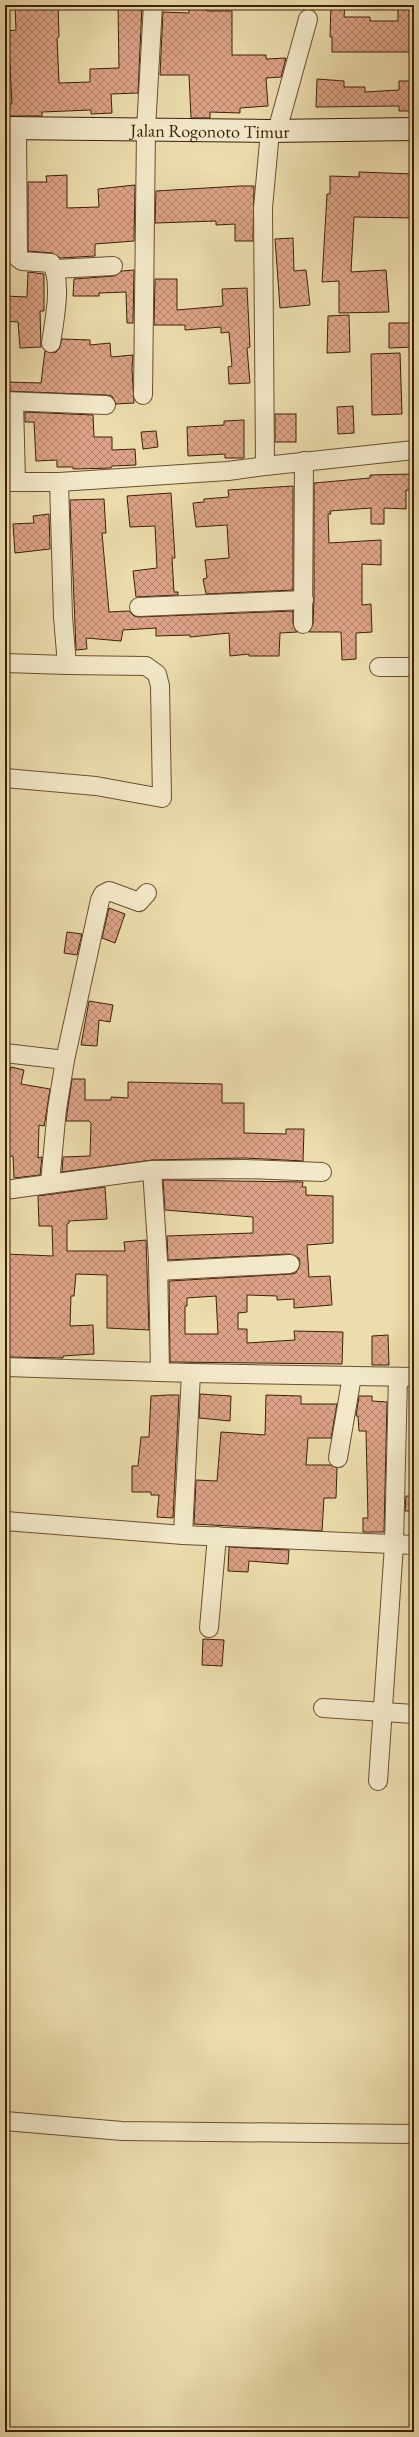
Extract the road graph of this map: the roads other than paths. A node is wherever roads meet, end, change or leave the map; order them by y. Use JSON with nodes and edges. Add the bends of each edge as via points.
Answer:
{"nodes":[{"id":1,"x":153,"y":5,"type":"edge"},
{"id":2,"x":308,"y":19,"type":"dead end"},
{"id":3,"x":11,"y":128,"type":"edge"},
{"id":4,"x":146,"y":129,"type":"junction"},
{"id":5,"x":414,"y":129,"type":"edge"},
{"id":6,"x":273,"y":131,"type":"junction"},
{"id":7,"x":12,"y":263,"type":"edge"},
{"id":8,"x":113,"y":266,"type":"dead end"},
{"id":9,"x":55,"y":268,"type":"junction"},
{"id":10,"x":51,"y":343,"type":"dead end"},
{"id":11,"x":143,"y":395,"type":"dead end"},
{"id":12,"x":10,"y":402,"type":"edge"},
{"id":13,"x":106,"y":405,"type":"dead end"},
{"id":14,"x":414,"y":450,"type":"edge"},
{"id":15,"x":304,"y":461,"type":"junction"},
{"id":16,"x":265,"y":466,"type":"junction"},
{"id":17,"x":11,"y":482,"type":"edge"},
{"id":18,"x":59,"y":482,"type":"junction"},
{"id":19,"x":304,"y":600,"type":"junction"},
{"id":20,"x":139,"y":607,"type":"dead end"},
{"id":21,"x":303,"y":624,"type":"dead end"},
{"id":22,"x":5,"y":663,"type":"edge"},
{"id":23,"x":67,"y":665,"type":"junction"},
{"id":24,"x":379,"y":666,"type":"dead end"},
{"id":25,"x":414,"y":667,"type":"edge"},
{"id":26,"x":5,"y":778,"type":"edge"},
{"id":27,"x":147,"y":893,"type":"dead end"},
{"id":28,"x":5,"y":1053,"type":"edge"},
{"id":29,"x":65,"y":1060,"type":"junction"},
{"id":30,"x":152,"y":1170,"type":"junction"},
{"id":31,"x":322,"y":1172,"type":"dead end"},
{"id":32,"x":50,"y":1183,"type":"junction"},
{"id":33,"x":5,"y":1190,"type":"edge"},
{"id":34,"x":290,"y":1264,"type":"dead end"},
{"id":35,"x":158,"y":1271,"type":"junction"},
{"id":36,"x":5,"y":1368,"type":"edge"},
{"id":37,"x":160,"y":1372,"type":"junction"},
{"id":38,"x":191,"y":1374,"type":"junction"},
{"id":39,"x":352,"y":1376,"type":"junction"},
{"id":40,"x":406,"y":1377,"type":"edge"},
{"id":41,"x":338,"y":1458,"type":"dead end"},
{"id":42,"x":5,"y":1521,"type":"edge"},
{"id":43,"x":183,"y":1535,"type":"junction"},
{"id":44,"x":217,"y":1536,"type":"junction"},
{"id":45,"x":394,"y":1545,"type":"junction"},
{"id":46,"x":414,"y":1546,"type":"edge"},
{"id":47,"x":209,"y":1628,"type":"dead end"},
{"id":48,"x":323,"y":1708,"type":"dead end"},
{"id":49,"x":382,"y":1712,"type":"junction"},
{"id":50,"x":414,"y":1714,"type":"edge"},
{"id":51,"x":378,"y":1781,"type":"dead end"},
{"id":52,"x":5,"y":2121,"type":"edge"},
{"id":53,"x":414,"y":2134,"type":"edge"}],
"edges":[{"from":1,"to":4,"type":"street"},
{"from":2,"to":6,"type":"street"},
{"from":3,"to":4,"type":"street","name":"Jalan Rogonoto Timur"},
{"from":3,"to":7,"type":"street"},
{"from":4,"to":6,"type":"street","name":"Jalan Rogonoto Timur"},
{"from":4,"to":11,"type":"street"},
{"from":5,"to":6,"type":"street","name":"Jalan Rogonoto Timur"},
{"from":6,"to":16,"type":"street","via":[[263,208]]},
{"from":7,"to":9,"type":"street","via":[[51,263]]},
{"from":8,"to":9,"type":"street"},
{"from":9,"to":10,"type":"street","via":[[57,297]]},
{"from":12,"to":13,"type":"street"},
{"from":12,"to":17,"type":"street"},
{"from":14,"to":15,"type":"street"},
{"from":15,"to":16,"type":"street"},
{"from":15,"to":19,"type":"street"},
{"from":16,"to":18,"type":"street","via":[[228,472]]},
{"from":17,"to":18,"type":"street"},
{"from":18,"to":23,"type":"street"},
{"from":19,"to":20,"type":"street"},
{"from":19,"to":21,"type":"street"},
{"from":22,"to":23,"type":"street"},
{"from":23,"to":26,"type":"street","via":[[146,666],[157,674],[160,686],[162,798],[96,786]]},
{"from":24,"to":25,"type":"street"},
{"from":27,"to":29,"type":"street","via":[[139,902],[109,892],[103,894]]},
{"from":28,"to":29,"type":"street"},
{"from":29,"to":32,"type":"street","via":[[57,1109]]},
{"from":30,"to":31,"type":"street","via":[[245,1169]]},
{"from":30,"to":32,"type":"street"},
{"from":30,"to":35,"type":"street"},
{"from":32,"to":33,"type":"street"},
{"from":34,"to":35,"type":"street"},
{"from":35,"to":37,"type":"street"},
{"from":36,"to":37,"type":"street"},
{"from":37,"to":38,"type":"street"},
{"from":38,"to":39,"type":"street"},
{"from":38,"to":43,"type":"street"},
{"from":39,"to":40,"type":"street"},
{"from":39,"to":41,"type":"street"},
{"from":40,"to":45,"type":"street"},
{"from":42,"to":43,"type":"street"},
{"from":43,"to":44,"type":"street"},
{"from":44,"to":45,"type":"street"},
{"from":44,"to":47,"type":"street"},
{"from":45,"to":46,"type":"street"},
{"from":45,"to":49,"type":"street"},
{"from":48,"to":49,"type":"street"},
{"from":49,"to":50,"type":"street"},
{"from":49,"to":51,"type":"street"},
{"from":52,"to":53,"type":"street","via":[[122,2131]]}]}
